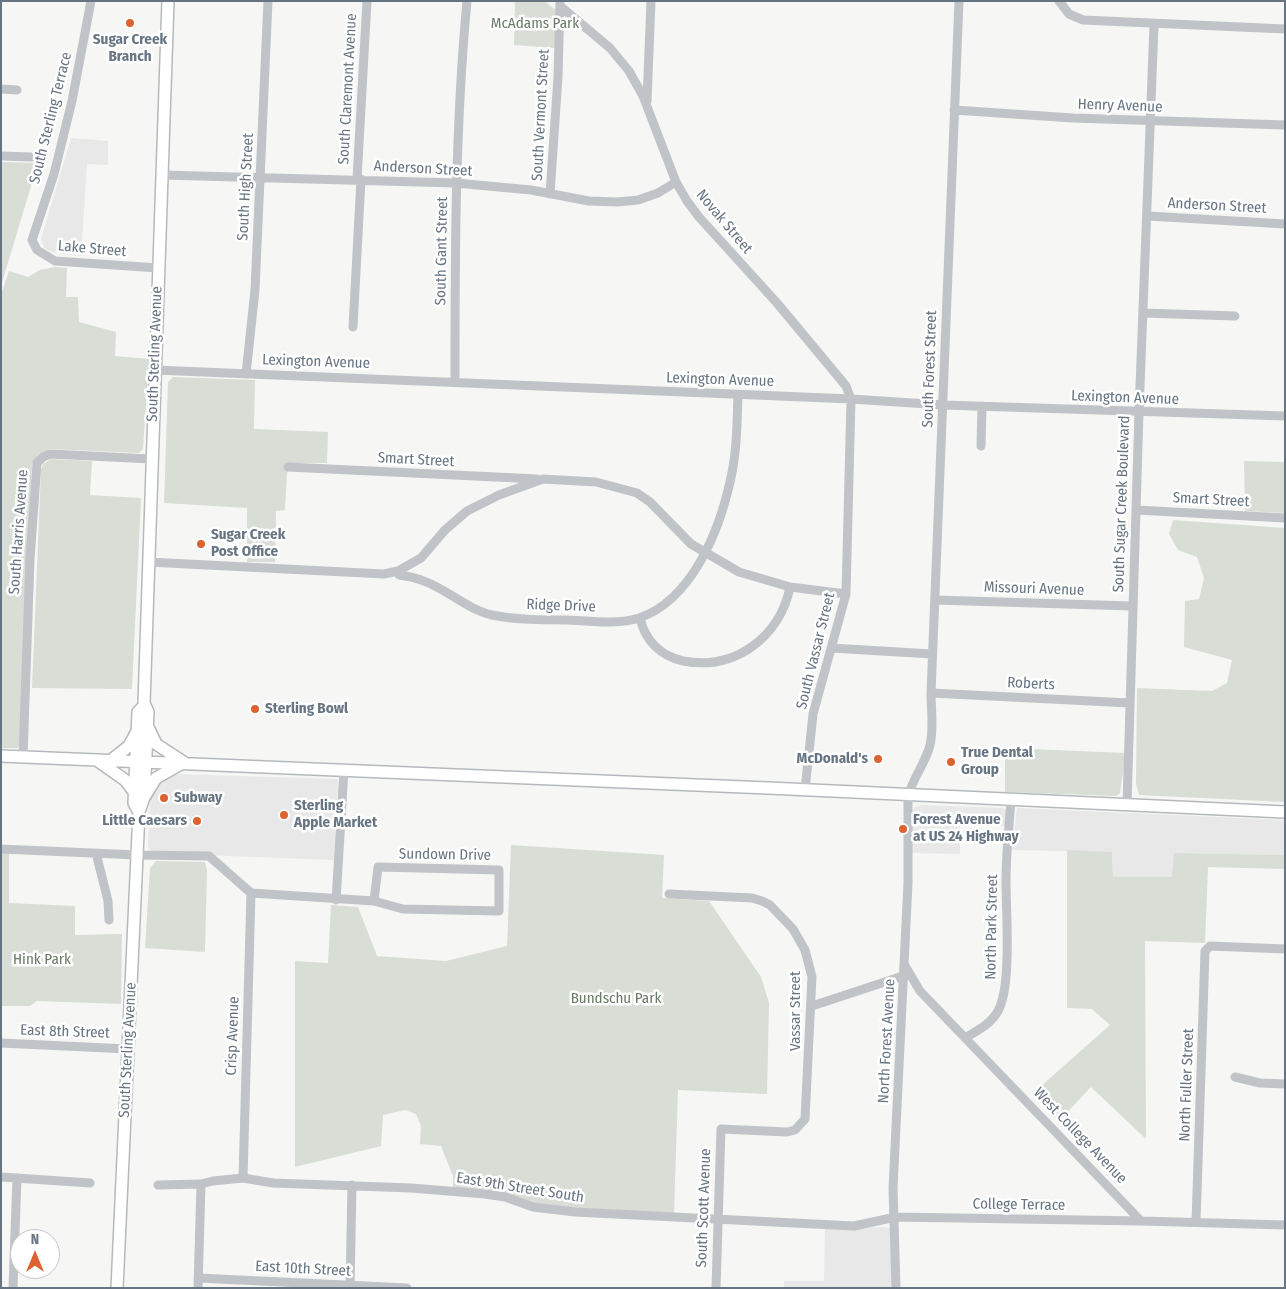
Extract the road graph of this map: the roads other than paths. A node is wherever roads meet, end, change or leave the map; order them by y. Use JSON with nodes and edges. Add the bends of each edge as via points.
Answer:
{"nodes":[{"id":1,"x":91,"y":1,"type":"edge"},
{"id":2,"x":168,"y":1,"type":"edge"},
{"id":3,"x":268,"y":1,"type":"edge"},
{"id":4,"x":367,"y":1,"type":"edge"},
{"id":5,"x":467,"y":1,"type":"edge"},
{"id":6,"x":651,"y":1,"type":"edge"},
{"id":7,"x":1059,"y":1,"type":"edge"},
{"id":8,"x":958,"y":2,"type":"edge"},
{"id":9,"x":559,"y":3,"type":"edge"},
{"id":10,"x":1154,"y":24,"type":"junction"},
{"id":11,"x":1285,"y":29,"type":"edge"},
{"id":12,"x":1,"y":89,"type":"edge"},
{"id":13,"x":17,"y":90,"type":"dead end"},
{"id":14,"x":647,"y":105,"type":"junction"},
{"id":15,"x":954,"y":110,"type":"junction"},
{"id":16,"x":1151,"y":121,"type":"junction"},
{"id":17,"x":1285,"y":125,"type":"edge"},
{"id":18,"x":1,"y":156,"type":"edge"},
{"id":19,"x":31,"y":157,"type":"dead end"},
{"id":20,"x":162,"y":175,"type":"junction"},
{"id":21,"x":260,"y":176,"type":"junction"},
{"id":22,"x":359,"y":179,"type":"junction"},
{"id":23,"x":676,"y":182,"type":"junction"},
{"id":24,"x":456,"y":183,"type":"junction"},
{"id":25,"x":550,"y":194,"type":"junction"},
{"id":26,"x":1148,"y":216,"type":"junction"},
{"id":27,"x":1285,"y":224,"type":"edge"},
{"id":28,"x":32,"y":240,"type":"joint"},
{"id":29,"x":158,"y":268,"type":"junction"},
{"id":30,"x":1143,"y":313,"type":"junction"},
{"id":31,"x":1236,"y":316,"type":"dead end"},
{"id":32,"x":352,"y":327,"type":"dead end"},
{"id":33,"x":155,"y":370,"type":"junction"},
{"id":34,"x":246,"y":374,"type":"junction"},
{"id":35,"x":455,"y":382,"type":"junction"},
{"id":36,"x":738,"y":395,"type":"junction"},
{"id":37,"x":851,"y":399,"type":"junction"},
{"id":38,"x":943,"y":405,"type":"junction"},
{"id":39,"x":982,"y":406,"type":"junction"},
{"id":40,"x":1139,"y":412,"type":"junction"},
{"id":41,"x":1285,"y":416,"type":"edge"},
{"id":42,"x":981,"y":446,"type":"dead end"},
{"id":43,"x":152,"y":459,"type":"junction"},
{"id":44,"x":288,"y":467,"type":"dead end"},
{"id":45,"x":543,"y":479,"type":"junction"},
{"id":46,"x":1136,"y":510,"type":"junction"},
{"id":47,"x":1285,"y":518,"type":"edge"},
{"id":48,"x":704,"y":553,"type":"junction"},
{"id":49,"x":148,"y":562,"type":"junction"},
{"id":50,"x":398,"y":571,"type":"junction"},
{"id":51,"x":790,"y":587,"type":"junction"},
{"id":52,"x":846,"y":594,"type":"junction"},
{"id":53,"x":935,"y":600,"type":"junction"},
{"id":54,"x":1132,"y":606,"type":"junction"},
{"id":55,"x":640,"y":618,"type":"junction"},
{"id":56,"x":831,"y":648,"type":"junction"},
{"id":57,"x":932,"y":654,"type":"junction"},
{"id":58,"x":931,"y":693,"type":"junction"},
{"id":59,"x":1130,"y":703,"type":"junction"},
{"id":60,"x":144,"y":706,"type":"junction"},
{"id":61,"x":147,"y":723,"type":"junction"},
{"id":62,"x":137,"y":732,"type":"junction"},
{"id":63,"x":1,"y":756,"type":"edge"},
{"id":64,"x":23,"y":757,"type":"junction"},
{"id":65,"x":96,"y":760,"type":"junction"},
{"id":66,"x":110,"y":761,"type":"junction"},
{"id":67,"x":141,"y":762,"type":"junction"},
{"id":68,"x":184,"y":764,"type":"junction"},
{"id":69,"x":344,"y":770,"type":"junction"},
{"id":70,"x":805,"y":790,"type":"junction"},
{"id":71,"x":140,"y":795,"type":"junction"},
{"id":72,"x":908,"y":796,"type":"junction"},
{"id":73,"x":1011,"y":800,"type":"junction"},
{"id":74,"x":1127,"y":805,"type":"junction"},
{"id":75,"x":1285,"y":812,"type":"edge"},
{"id":76,"x":1,"y":848,"type":"edge"},
{"id":77,"x":96,"y":853,"type":"junction"},
{"id":78,"x":137,"y":856,"type":"junction"},
{"id":79,"x":250,"y":894,"type":"junction"},
{"id":80,"x":669,"y":894,"type":"dead end"},
{"id":81,"x":336,"y":900,"type":"junction"},
{"id":82,"x":374,"y":901,"type":"junction"},
{"id":83,"x":109,"y":920,"type":"dead end"},
{"id":84,"x":1285,"y":949,"type":"edge"},
{"id":85,"x":904,"y":964,"type":"junction"},
{"id":86,"x":903,"y":976,"type":"junction"},
{"id":87,"x":812,"y":1006,"type":"junction"},
{"id":88,"x":965,"y":1038,"type":"junction"},
{"id":89,"x":1,"y":1043,"type":"edge"},
{"id":90,"x":128,"y":1049,"type":"junction"},
{"id":91,"x":1234,"y":1077,"type":"dead end"},
{"id":92,"x":1285,"y":1084,"type":"edge"},
{"id":93,"x":720,"y":1129,"type":"joint"},
{"id":94,"x":1,"y":1177,"type":"edge"},
{"id":95,"x":17,"y":1178,"type":"junction"},
{"id":96,"x":243,"y":1178,"type":"junction"},
{"id":97,"x":90,"y":1183,"type":"dead end"},
{"id":98,"x":201,"y":1184,"type":"junction"},
{"id":99,"x":158,"y":1185,"type":"dead end"},
{"id":100,"x":352,"y":1185,"type":"junction"},
{"id":101,"x":718,"y":1218,"type":"junction"},
{"id":102,"x":896,"y":1218,"type":"junction"},
{"id":103,"x":1142,"y":1221,"type":"junction"},
{"id":104,"x":1196,"y":1222,"type":"junction"},
{"id":105,"x":1285,"y":1225,"type":"edge"},
{"id":106,"x":198,"y":1283,"type":"edge"},
{"id":107,"x":350,"y":1286,"type":"edge"},
{"id":108,"x":14,"y":1288,"type":"edge"},
{"id":109,"x":117,"y":1288,"type":"edge"},
{"id":110,"x":407,"y":1288,"type":"edge"},
{"id":111,"x":716,"y":1288,"type":"edge"},
{"id":112,"x":896,"y":1288,"type":"edge"}],
"edges":[{"from":1,"to":28,"type":"street","name":"South Sterling Terrace","via":[[54,174]]},
{"from":2,"to":20,"type":"main road","name":"South Sterling Avenue"},
{"from":3,"to":21,"type":"street","name":"South High Street"},
{"from":4,"to":22,"type":"street","name":"South Claremont Avenue"},
{"from":5,"to":24,"type":"street","name":"South Gant Street","via":[[460,71]]},
{"from":6,"to":14,"type":"street"},
{"from":7,"to":10,"type":"street","via":[[1070,14],[1083,20]]},
{"from":8,"to":15,"type":"street","name":"South Forest Street"},
{"from":9,"to":14,"type":"street","name":"Novak Street","via":[[610,48],[629,71]]},
{"from":9,"to":25,"type":"street","name":"South Vermont Street"},
{"from":10,"to":11,"type":"street"},
{"from":10,"to":16,"type":"street","name":"South Sugar Creek Boulevard"},
{"from":12,"to":13,"type":"street"},
{"from":14,"to":23,"type":"street","name":"Novak Street"},
{"from":15,"to":16,"type":"street","name":"Henry Avenue"},
{"from":15,"to":38,"type":"street","name":"South Forest Street"},
{"from":16,"to":17,"type":"street","name":"Henry Avenue"},
{"from":16,"to":26,"type":"street","name":"South Sugar Creek Boulevard"},
{"from":18,"to":19,"type":"street"},
{"from":20,"to":21,"type":"street","name":"Anderson Street"},
{"from":20,"to":29,"type":"main road","name":"South Sterling Avenue"},
{"from":21,"to":22,"type":"street","name":"Anderson Street"},
{"from":21,"to":34,"type":"street","name":"South High Street","via":[[255,290]]},
{"from":22,"to":24,"type":"street","name":"Anderson Street"},
{"from":22,"to":32,"type":"street","name":"South Claremont Avenue"},
{"from":23,"to":25,"type":"street","name":"Anderson Street","via":[[638,200],[589,201]]},
{"from":23,"to":37,"type":"street","name":"Novak Street","via":[[699,217],[778,303],[846,386]]},
{"from":24,"to":25,"type":"street","name":"Anderson Street"},
{"from":24,"to":35,"type":"street","name":"South Gant Street"},
{"from":26,"to":27,"type":"street","name":"Anderson Street"},
{"from":26,"to":30,"type":"street","name":"South Sugar Creek Boulevard"},
{"from":28,"to":29,"type":"street","name":"Lake Street","via":[[37,250],[55,261]]},
{"from":29,"to":33,"type":"main road","name":"South Sterling Avenue"},
{"from":30,"to":31,"type":"street"},
{"from":30,"to":40,"type":"street","name":"South Sugar Creek Boulevard"},
{"from":33,"to":34,"type":"street","name":"Lexington Avenue"},
{"from":33,"to":43,"type":"main road","name":"South Sterling Avenue"},
{"from":34,"to":35,"type":"street","name":"Lexington Avenue"},
{"from":35,"to":36,"type":"street","name":"Lexington Avenue"},
{"from":36,"to":37,"type":"street","name":"Lexington Avenue"},
{"from":36,"to":48,"type":"street","name":"Ridge Drive","via":[[730,481],[723,508]]},
{"from":37,"to":38,"type":"street","name":"Lexington Avenue"},
{"from":37,"to":52,"type":"street","name":"South Vassar Street"},
{"from":38,"to":39,"type":"street","name":"Lexington Avenue"},
{"from":38,"to":53,"type":"street","name":"South Forest Street"},
{"from":39,"to":40,"type":"street","name":"Lexington Avenue"},
{"from":39,"to":42,"type":"street"},
{"from":40,"to":41,"type":"street","name":"Lexington Avenue"},
{"from":40,"to":46,"type":"street","name":"South Sugar Creek Boulevard"},
{"from":43,"to":49,"type":"main road","name":"South Sterling Avenue"},
{"from":43,"to":64,"type":"street","name":"South Harris Avenue","via":[[50,454],[40,459],[36,468]]},
{"from":44,"to":45,"type":"street","name":"Smart Street"},
{"from":45,"to":48,"type":"street","name":"Smart Street","via":[[596,482],[637,493]]},
{"from":45,"to":50,"type":"street","via":[[467,511],[421,558]]},
{"from":46,"to":47,"type":"street","name":"Smart Street"},
{"from":46,"to":54,"type":"street","name":"South Sugar Creek Boulevard"},
{"from":48,"to":51,"type":"street","name":"Smart Street","via":[[739,572]]},
{"from":48,"to":55,"type":"street","name":"Ridge Drive","via":[[681,590],[665,604]]},
{"from":49,"to":50,"type":"street","via":[[384,574]]},
{"from":49,"to":60,"type":"main road","name":"South Sterling Avenue"},
{"from":50,"to":55,"type":"street","name":"Ridge Drive","via":[[399,575],[421,580],[492,615],[538,620]]},
{"from":51,"to":52,"type":"street","name":"Smart Street"},
{"from":51,"to":55,"type":"street","via":[[782,614],[768,633],[746,652],[723,662],[692,663],[664,654],[648,638]]},
{"from":52,"to":56,"type":"street","name":"South Vassar Street"},
{"from":53,"to":54,"type":"street","name":"Missouri Avenue"},
{"from":53,"to":57,"type":"street","name":"South Forest Street"},
{"from":54,"to":59,"type":"street","name":"South Sugar Creek Boulevard"},
{"from":56,"to":57,"type":"street"},
{"from":56,"to":70,"type":"street","name":"South Vassar Street","via":[[813,714]]},
{"from":57,"to":58,"type":"street","name":"South Forest Street"},
{"from":58,"to":59,"type":"street","name":"Roberts"},
{"from":58,"to":72,"type":"street","name":"South Forest Street","via":[[930,748]]},
{"from":59,"to":74,"type":"street","name":"South Sugar Creek Boulevard"},
{"from":60,"to":61,"type":"main road","name":"South Sterling Avenue","via":[[148,712]]},
{"from":60,"to":62,"type":"main road","name":"South Sterling Avenue","via":[[138,712]]},
{"from":61,"to":67,"type":"main road","name":"South Sterling Avenue"},
{"from":61,"to":68,"type":"main road","via":[[156,744]]},
{"from":62,"to":66,"type":"main road","via":[[129,746]]},
{"from":62,"to":67,"type":"main road","name":"South Sterling Avenue"},
{"from":63,"to":64,"type":"main road"},
{"from":64,"to":65,"type":"main road"},
{"from":65,"to":66,"type":"main road"},
{"from":65,"to":71,"type":"main road"},
{"from":66,"to":67,"type":"main road"},
{"from":67,"to":68,"type":"main road"},
{"from":67,"to":71,"type":"main road","name":"South Sterling Avenue"},
{"from":68,"to":69,"type":"main road"},
{"from":68,"to":71,"type":"main road","via":[[156,778]]},
{"from":69,"to":70,"type":"main road"},
{"from":69,"to":81,"type":"street"},
{"from":70,"to":72,"type":"main road"},
{"from":71,"to":78,"type":"main road","name":"South Sterling Avenue","via":[[134,803],[139,812]]},
{"from":72,"to":73,"type":"main road"},
{"from":72,"to":85,"type":"street","name":"North Forest Avenue"},
{"from":73,"to":74,"type":"main road"},
{"from":73,"to":88,"type":"street","name":"North Park Street","via":[[1004,996],[990,1023]]},
{"from":74,"to":75,"type":"main road"},
{"from":76,"to":77,"type":"street"},
{"from":77,"to":78,"type":"street"},
{"from":77,"to":83,"type":"street","via":[[108,901]]},
{"from":78,"to":79,"type":"street","via":[[209,856]]},
{"from":78,"to":90,"type":"main road","name":"South Sterling Avenue"},
{"from":79,"to":81,"type":"street","name":"Sundown Drive"},
{"from":79,"to":96,"type":"street","name":"Crisp Avenue"},
{"from":80,"to":87,"type":"street","name":"Vassar Street","via":[[752,898],[770,905],[793,929],[805,950],[812,977]]},
{"from":81,"to":82,"type":"street","name":"Sundown Drive"},
{"from":82,"to":82,"type":"street","name":"Sundown Drive","via":[[378,867],[499,870],[499,911],[402,909]]},
{"from":84,"to":104,"type":"street","name":"North Fuller Street","via":[[1210,946],[1206,949]]},
{"from":85,"to":86,"type":"street","name":"North Forest Avenue"},
{"from":85,"to":88,"type":"street","name":"West College Avenue","via":[[920,991]]},
{"from":86,"to":87,"type":"street"},
{"from":86,"to":102,"type":"street","name":"North Forest Avenue","via":[[893,1188]]},
{"from":87,"to":93,"type":"street","name":"Vassar Street","via":[[806,1119],[787,1132]]},
{"from":88,"to":103,"type":"street","name":"West College Avenue"},
{"from":89,"to":90,"type":"street","name":"East 8th Street"},
{"from":90,"to":109,"type":"main road","name":"South Sterling Avenue"},
{"from":91,"to":92,"type":"street"},
{"from":93,"to":101,"type":"street","name":"South Scott Avenue"},
{"from":94,"to":95,"type":"street"},
{"from":95,"to":97,"type":"street"},
{"from":95,"to":108,"type":"street"},
{"from":96,"to":98,"type":"street","name":"East 9th Street South"},
{"from":96,"to":100,"type":"street","name":"East 9th Street South","via":[[273,1183]]},
{"from":98,"to":99,"type":"street","name":"East 9th Street South"},
{"from":98,"to":106,"type":"street"},
{"from":100,"to":101,"type":"street","name":"East 9th Street South","via":[[485,1194],[533,1207],[575,1212]]},
{"from":100,"to":107,"type":"street"},
{"from":101,"to":102,"type":"street","name":"East 9th Street South","via":[[854,1226]]},
{"from":101,"to":111,"type":"street","name":"South Scott Avenue"},
{"from":102,"to":103,"type":"street","name":"College Terrace"},
{"from":102,"to":112,"type":"street","name":"North Forest Avenue"},
{"from":103,"to":104,"type":"street"},
{"from":104,"to":105,"type":"street"},
{"from":106,"to":107,"type":"street","name":"East 10th Street"},
{"from":107,"to":110,"type":"street","name":"East 10th Street"}]}
